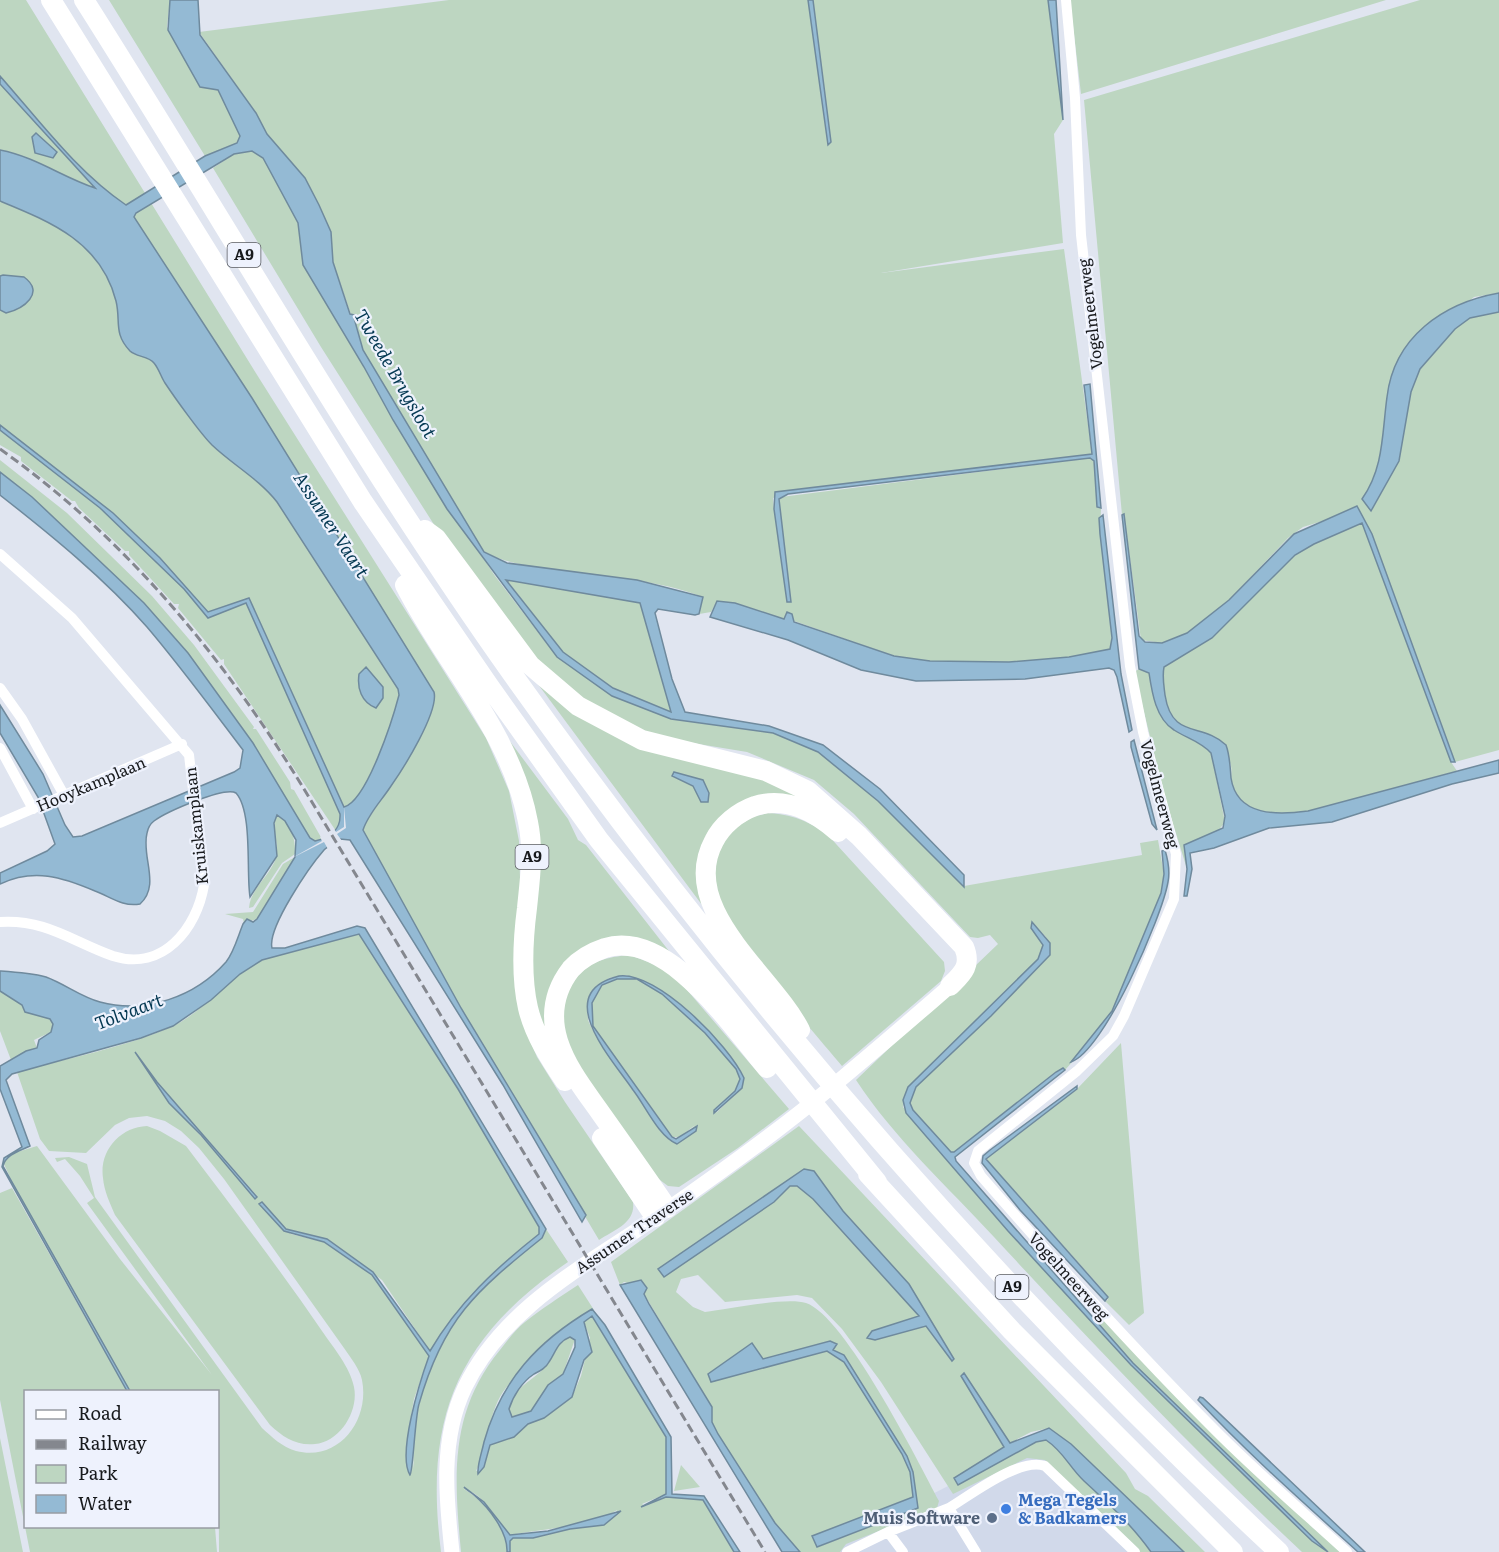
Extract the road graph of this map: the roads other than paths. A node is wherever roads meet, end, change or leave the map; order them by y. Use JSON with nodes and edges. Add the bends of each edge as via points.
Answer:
{"nodes":[{"id":1,"x":51,"y":0,"type":"edge"},
{"id":2,"x":84,"y":0,"type":"edge"},
{"id":3,"x":1066,"y":0,"type":"edge"},
{"id":4,"x":363,"y":502,"type":"junction"},
{"id":5,"x":402,"y":512,"type":"junction"},
{"id":6,"x":0,"y":554,"type":"edge"},
{"id":7,"x":0,"y":688,"type":"edge"},
{"id":8,"x":182,"y":744,"type":"junction"},
{"id":9,"x":0,"y":748,"type":"edge"},
{"id":10,"x":61,"y":796,"type":"junction"},
{"id":11,"x":36,"y":807,"type":"junction"},
{"id":12,"x":0,"y":823,"type":"edge"},
{"id":13,"x":0,"y":922,"type":"edge"},
{"id":14,"x":950,"y":986,"type":"junction"},
{"id":15,"x":821,"y":1073,"type":"junction"},
{"id":16,"x":877,"y":1182,"type":"junction"},
{"id":17,"x":661,"y":1213,"type":"junction"},
{"id":18,"x":949,"y":1508,"type":"junction"},
{"id":19,"x":888,"y":1532,"type":"junction"},
{"id":20,"x":452,"y":1552,"type":"edge"},
{"id":21,"x":847,"y":1552,"type":"edge"},
{"id":22,"x":903,"y":1552,"type":"edge"},
{"id":23,"x":976,"y":1552,"type":"edge"},
{"id":24,"x":1135,"y":1552,"type":"edge"},
{"id":25,"x":1233,"y":1552,"type":"edge"},
{"id":26,"x":1279,"y":1552,"type":"edge"},
{"id":27,"x":1347,"y":1552,"type":"edge"}],
"edges":[{"from":1,"to":4,"type":"highway","number":"A9"},
{"from":2,"to":5,"type":"highway","number":"A9"},
{"from":3,"to":27,"type":"street","name":"Vogelmeerweg","via":[[1081,235],[1130,666],[1143,732],[1176,854],[1174,899],[1113,1036],[1077,1071],[978,1151],[974,1163],[1077,1287],[1211,1426]]},
{"from":4,"to":16,"type":"highway","number":"A9","via":[[599,840]]},
{"from":4,"to":17,"type":"highway","number":"A9","via":[[407,590],[473,693],[520,792],[532,863],[524,971],[528,1008],[547,1054]]},
{"from":5,"to":14,"type":"highway","number":"A9","via":[[436,538],[530,665],[578,706],[642,740],[766,771],[825,803],[964,948],[967,968]]},
{"from":5,"to":15,"type":"highway","number":"A9","via":[[512,674],[621,823]]},
{"from":6,"to":8,"type":"street","name":"Kruiskamplaan","via":[[72,618]]},
{"from":7,"to":10,"type":"street","via":[[28,729]]},
{"from":8,"to":10,"type":"street","name":"Hooykamplaan"},
{"from":8,"to":13,"type":"street","name":"Kruiskamplaan","via":[[189,755],[204,885],[201,904],[188,930],[165,951],[148,957],[115,956],[52,928]]},
{"from":9,"to":11,"type":"street"},
{"from":10,"to":11,"type":"street","name":"Hooykamplaan"},
{"from":11,"to":12,"type":"street","name":"Hooykamplaan"},
{"from":14,"to":15,"type":"highway","number":"A9","via":[[955,963],[947,947],[839,832],[798,807],[778,803],[757,806],[737,816],[721,829],[711,846],[705,870],[709,897],[724,927],[797,1024]]},
{"from":14,"to":17,"type":"main road","name":"Assumer Traverse","via":[[778,1130]]},
{"from":15,"to":26,"type":"highway","number":"A9","via":[[1038,1316]]},
{"from":16,"to":17,"type":"highway","number":"A9","via":[[792,1096],[685,974],[654,952],[636,946],[614,946],[593,952],[574,966],[555,999],[553,1018],[570,1067]]},
{"from":16,"to":25,"type":"highway","number":"A9","via":[[1012,1331]]},
{"from":17,"to":20,"type":"main road","name":"Assumer Traverse","via":[[549,1289],[512,1320],[489,1347],[465,1387],[452,1429],[446,1497]]},
{"from":18,"to":19,"type":"street"},
{"from":18,"to":23,"type":"street"},
{"from":18,"to":24,"type":"street","via":[[1035,1462],[1045,1466]]},
{"from":19,"to":21,"type":"street"},
{"from":19,"to":22,"type":"street"}]}
